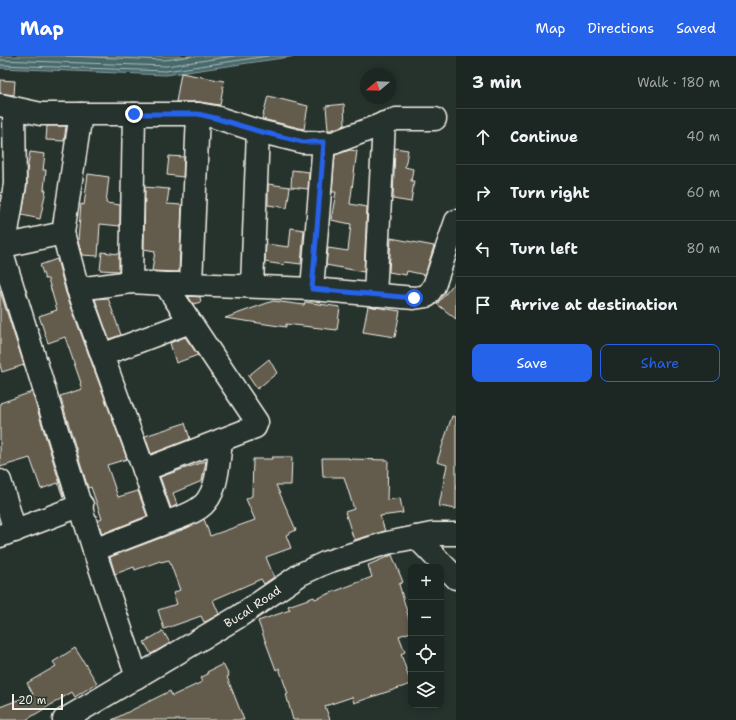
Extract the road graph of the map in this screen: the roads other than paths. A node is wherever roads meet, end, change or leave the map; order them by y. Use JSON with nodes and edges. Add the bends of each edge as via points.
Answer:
{"nodes":[{"id":1,"x":7,"y":107,"type":"edge"},
{"id":2,"x":81,"y":114,"type":"junction"},
{"id":3,"x":134,"y":114,"type":"junction"},
{"id":4,"x":198,"y":114,"type":"junction"},
{"id":5,"x":435,"y":119,"type":"dead end"},
{"id":6,"x":384,"y":123,"type":"junction"},
{"id":7,"x":258,"y":131,"type":"junction"},
{"id":8,"x":324,"y":142,"type":"junction"},
{"id":9,"x":456,"y":221,"type":"edge"},
{"id":10,"x":63,"y":233,"type":"junction"},
{"id":11,"x":2,"y":253,"type":"edge"},
{"id":12,"x":131,"y":282,"type":"junction"},
{"id":13,"x":164,"y":284,"type":"junction"},
{"id":14,"x":191,"y":284,"type":"junction"},
{"id":15,"x":252,"y":286,"type":"junction"},
{"id":16,"x":78,"y":289,"type":"junction"},
{"id":17,"x":312,"y":289,"type":"junction"},
{"id":18,"x":374,"y":295,"type":"junction"},
{"id":19,"x":190,"y":322,"type":"junction"},
{"id":20,"x":102,"y":355,"type":"junction"},
{"id":21,"x":222,"y":440,"type":"junction"},
{"id":22,"x":144,"y":470,"type":"junction"},
{"id":23,"x":0,"y":481,"type":"edge"},
{"id":24,"x":82,"y":505,"type":"junction"},
{"id":25,"x":159,"y":525,"type":"junction"},
{"id":26,"x":7,"y":534,"type":"edge"},
{"id":27,"x":456,"y":534,"type":"edge"},
{"id":28,"x":416,"y":537,"type":"junction"},
{"id":29,"x":94,"y":550,"type":"junction"},
{"id":30,"x":456,"y":578,"type":"edge"},
{"id":31,"x":137,"y":677,"type":"junction"},
{"id":32,"x":64,"y":720,"type":"edge"}],
"edges":[{"from":1,"to":2,"type":"street","via":[[41,114]]},
{"from":1,"to":11,"type":"street","via":[[15,184]]},
{"from":2,"to":3,"type":"street"},
{"from":2,"to":10,"type":"street"},
{"from":3,"to":4,"type":"street"},
{"from":3,"to":12,"type":"street"},
{"from":4,"to":7,"type":"street"},
{"from":4,"to":14,"type":"street"},
{"from":5,"to":6,"type":"street","via":[[396,119]]},
{"from":6,"to":8,"type":"street","via":[[333,143]]},
{"from":6,"to":18,"type":"street"},
{"from":7,"to":8,"type":"street","via":[[303,142]]},
{"from":7,"to":15,"type":"street"},
{"from":8,"to":17,"type":"street"},
{"from":9,"to":18,"type":"street","via":[[434,286],[427,296],[414,298]]},
{"from":10,"to":11,"type":"street"},
{"from":10,"to":16,"type":"street"},
{"from":11,"to":24,"type":"street"},
{"from":12,"to":13,"type":"street"},
{"from":12,"to":16,"type":"street"},
{"from":13,"to":14,"type":"street"},
{"from":13,"to":19,"type":"street"},
{"from":14,"to":15,"type":"street"},
{"from":15,"to":17,"type":"street"},
{"from":16,"to":20,"type":"street"},
{"from":17,"to":18,"type":"street"},
{"from":19,"to":20,"type":"street"},
{"from":19,"to":21,"type":"street","via":[[257,422],[255,427]]},
{"from":20,"to":22,"type":"street"},
{"from":21,"to":22,"type":"street"},
{"from":21,"to":25,"type":"street","via":[[215,483],[207,500],[191,513]]},
{"from":22,"to":25,"type":"street","via":[[160,515]]},
{"from":23,"to":26,"type":"street"},
{"from":24,"to":26,"type":"street"},
{"from":24,"to":29,"type":"street"},
{"from":25,"to":29,"type":"street"},
{"from":27,"to":28,"type":"street","name":"Bucal Road"},
{"from":28,"to":30,"type":"street"},
{"from":28,"to":31,"type":"street","name":"Bucal Road","via":[[362,550],[301,574],[238,617]]},
{"from":29,"to":31,"type":"street"},
{"from":31,"to":32,"type":"street","name":"Bucal Road"}]}
